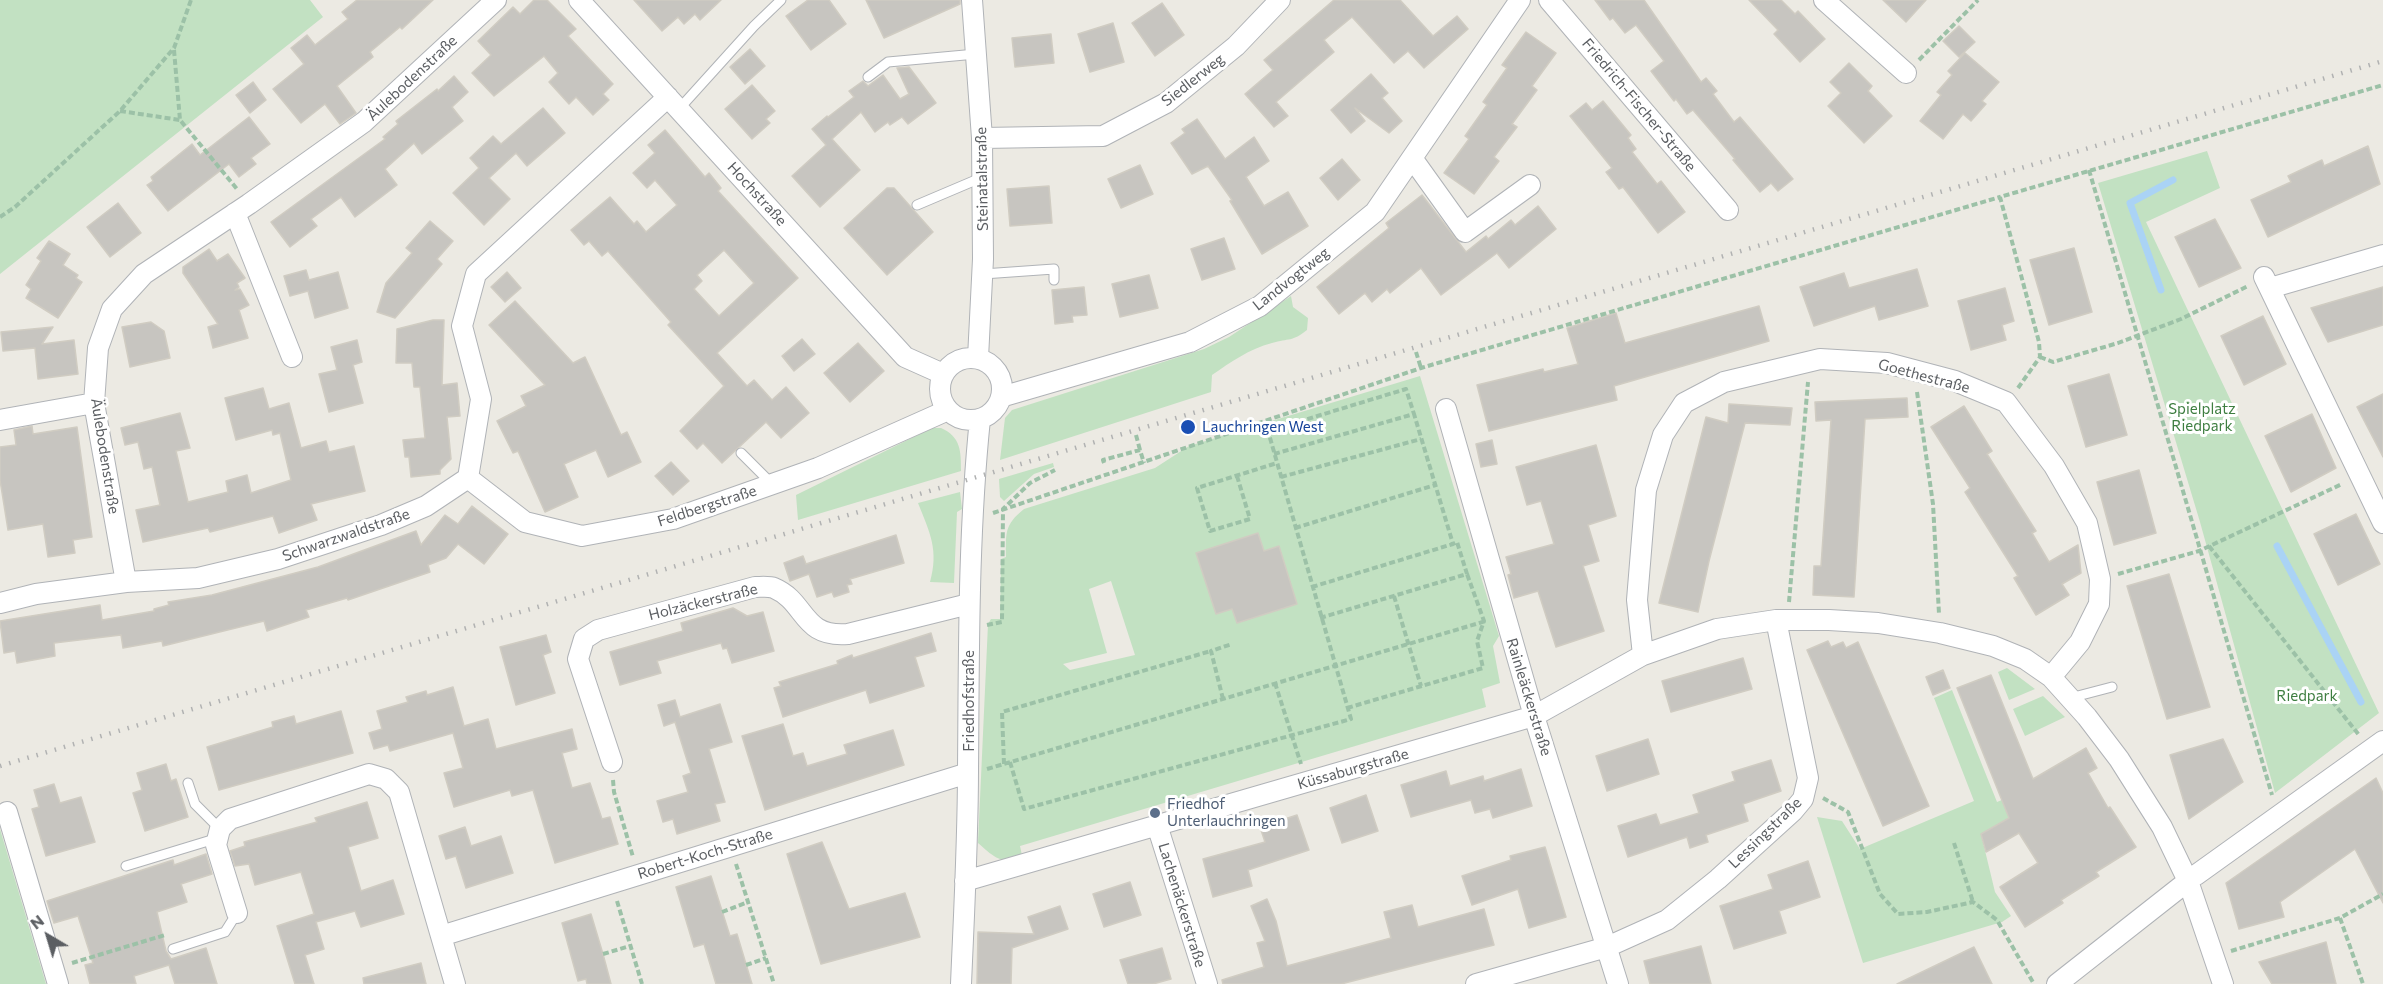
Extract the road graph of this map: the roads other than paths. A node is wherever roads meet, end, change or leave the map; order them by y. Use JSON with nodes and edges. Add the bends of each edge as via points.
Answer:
{"nodes":[{"id":1,"x":496,"y":0,"type":"edge"},
{"id":2,"x":579,"y":0,"type":"edge"},
{"id":3,"x":781,"y":0,"type":"edge"},
{"id":4,"x":972,"y":0,"type":"edge"},
{"id":5,"x":1280,"y":0,"type":"edge"},
{"id":6,"x":1520,"y":0,"type":"edge"},
{"id":7,"x":1549,"y":0,"type":"edge"},
{"id":8,"x":1824,"y":0,"type":"edge"},
{"id":9,"x":976,"y":54,"type":"junction"},
{"id":10,"x":1906,"y":74,"type":"road end"},
{"id":11,"x":868,"y":77,"type":"dead end"},
{"id":12,"x":674,"y":103,"type":"junction"},
{"id":13,"x":982,"y":138,"type":"junction"},
{"id":14,"x":1412,"y":158,"type":"junction"},
{"id":15,"x":983,"y":177,"type":"junction"},
{"id":16,"x":1530,"y":185,"type":"dead end"},
{"id":17,"x":917,"y":205,"type":"dead end"},
{"id":18,"x":242,"y":209,"type":"junction"},
{"id":19,"x":1728,"y":210,"type":"dead end"},
{"id":20,"x":2383,"y":255,"type":"edge"},
{"id":21,"x":983,"y":274,"type":"junction"},
{"id":22,"x":1054,"y":280,"type":"dead end"},
{"id":23,"x":292,"y":357,"type":"dead end"},
{"id":24,"x":978,"y":358,"type":"junction"},
{"id":25,"x":943,"y":374,"type":"junction"},
{"id":26,"x":1001,"y":397,"type":"junction"},
{"id":27,"x":94,"y":403,"type":"junction"},
{"id":28,"x":1446,"y":409,"type":"dead end"},
{"id":29,"x":948,"y":410,"type":"junction"},
{"id":30,"x":980,"y":418,"type":"junction"},
{"id":31,"x":0,"y":420,"type":"edge"},
{"id":32,"x":741,"y":453,"type":"dead end"},
{"id":33,"x":468,"y":478,"type":"junction"},
{"id":34,"x":772,"y":484,"type":"junction"},
{"id":35,"x":2383,"y":523,"type":"edge"},
{"id":36,"x":126,"y":582,"type":"junction"},
{"id":37,"x":0,"y":603,"type":"edge"},
{"id":38,"x":969,"y":604,"type":"junction"},
{"id":39,"x":1781,"y":620,"type":"junction"},
{"id":40,"x":1643,"y":655,"type":"junction"},
{"id":41,"x":2052,"y":677,"type":"junction"},
{"id":42,"x":2112,"y":687,"type":"dead end"},
{"id":43,"x":2070,"y":698,"type":"junction"},
{"id":44,"x":1534,"y":716,"type":"junction"},
{"id":45,"x":2380,"y":744,"type":"edge"},
{"id":46,"x":612,"y":762,"type":"road end"},
{"id":47,"x":968,"y":773,"type":"junction"},
{"id":48,"x":188,"y":783,"type":"dead end"},
{"id":49,"x":7,"y":812,"type":"dead end"},
{"id":50,"x":1157,"y":825,"type":"junction"},
{"id":51,"x":219,"y":834,"type":"junction"},
{"id":52,"x":126,"y":867,"type":"dead end"},
{"id":53,"x":2192,"y":878,"type":"junction"},
{"id":54,"x":965,"y":881,"type":"junction"},
{"id":55,"x":237,"y":913,"type":"joint"},
{"id":56,"x":441,"y":936,"type":"junction"},
{"id":57,"x":1607,"y":947,"type":"junction"},
{"id":58,"x":173,"y":949,"type":"dead end"},
{"id":59,"x":56,"y":976,"type":"edge"},
{"id":60,"x":456,"y":984,"type":"edge"},
{"id":61,"x":961,"y":984,"type":"edge"},
{"id":62,"x":1207,"y":984,"type":"edge"},
{"id":63,"x":1476,"y":984,"type":"edge"},
{"id":64,"x":1618,"y":984,"type":"edge"},
{"id":65,"x":2057,"y":984,"type":"edge"},
{"id":66,"x":2223,"y":984,"type":"edge"}],
"edges":[{"from":1,"to":18,"type":"street","name":"Äulebodenstraße","via":[[364,123]]},
{"from":2,"to":12,"type":"street","name":"Hochstraße"},
{"from":3,"to":12,"type":"lane"},
{"from":4,"to":9,"type":"street","name":"Steinatalstraße"},
{"from":5,"to":13,"type":"street","name":"Siedlerweg","via":[[1236,46],[1166,103],[1103,136]]},
{"from":6,"to":14,"type":"street","name":"Landvogtweg"},
{"from":7,"to":19,"type":"street","name":"Friedrich-Fischer-Straße"},
{"from":8,"to":10,"type":"street"},
{"from":9,"to":11,"type":"lane","via":[[888,62]]},
{"from":9,"to":13,"type":"street","name":"Steinatalstraße"},
{"from":12,"to":25,"type":"street","name":"Hochstraße","via":[[905,357]]},
{"from":12,"to":33,"type":"street","via":[[476,274],[462,326],[482,399]]},
{"from":13,"to":15,"type":"street","name":"Steinatalstraße"},
{"from":14,"to":16,"type":"street","via":[[1465,232]]},
{"from":14,"to":26,"type":"street","name":"Landvogtweg","via":[[1375,212],[1260,306],[1190,342]]},
{"from":15,"to":17,"type":"lane"},
{"from":15,"to":21,"type":"street","name":"Steinatalstraße"},
{"from":18,"to":23,"type":"street"},
{"from":18,"to":27,"type":"street","name":"Äulebodenstraße","via":[[144,274],[112,309],[98,348]]},
{"from":20,"to":35,"type":"street","via":[[2267,283]]},
{"from":21,"to":22,"type":"lane","via":[[1054,270]]},
{"from":21,"to":24,"type":"street","name":"Steinatalstraße"},
{"from":24,"to":25,"type":"street","via":[[958,360]]},
{"from":24,"to":26,"type":"street","via":[[995,368],[1000,377]]},
{"from":25,"to":29,"type":"street","via":[[940,393]]},
{"from":26,"to":30,"type":"street","via":[[990,414]]},
{"from":27,"to":31,"type":"street"},
{"from":27,"to":36,"type":"street","name":"Äulebodenstraße"},
{"from":28,"to":44,"type":"street","name":"Rainleäckerstraße"},
{"from":29,"to":30,"type":"street","via":[[963,419]]},
{"from":29,"to":34,"type":"street","name":"Feldbergstraße","via":[[818,468]]},
{"from":30,"to":38,"type":"street","name":"Friedhofstraße"},
{"from":32,"to":34,"type":"lane"},
{"from":33,"to":34,"type":"street","name":"Feldbergstraße","via":[[525,522],[582,536],[673,519]]},
{"from":33,"to":36,"type":"street","name":"Schwarzwaldstraße","via":[[426,506],[278,559],[198,578]]},
{"from":36,"to":37,"type":"street","name":"Schwarzwaldstraße"},
{"from":38,"to":46,"type":"street","name":"Holzäckerstraße","via":[[832,635],[815,628],[773,587],[755,587],[598,630],[584,639],[578,658]]},
{"from":38,"to":47,"type":"street","name":"Friedhofstraße"},
{"from":39,"to":40,"type":"street","name":"Küssaburgstraße","via":[[1717,629]]},
{"from":39,"to":41,"type":"street","name":"Küssaburgstraße","via":[[1878,623],[1940,633],[2014,654]]},
{"from":39,"to":57,"type":"street","name":"Lessingstraße","via":[[1808,778],[1803,799],[1718,879],[1666,920]]},
{"from":40,"to":41,"type":"street","name":"Goethestraße","via":[[1637,600],[1646,489],[1663,435],[1684,403],[1724,382],[1820,359],[1887,363],[1955,381],[2006,402],[2054,466],[2086,523],[2100,579],[2099,604],[2080,642]]},
{"from":40,"to":44,"type":"street","name":"Küssaburgstraße"},
{"from":41,"to":43,"type":"street","name":"Küssaburgstraße"},
{"from":42,"to":43,"type":"lane"},
{"from":43,"to":53,"type":"street","name":"Küssaburgstraße","via":[[2119,759]]},
{"from":44,"to":50,"type":"street","name":"Küssaburgstraße"},
{"from":44,"to":57,"type":"street","name":"Rainleäckerstraße"},
{"from":45,"to":53,"type":"street"},
{"from":47,"to":54,"type":"street","name":"Friedhofstraße"},
{"from":47,"to":56,"type":"street","name":"Robert-Koch-Straße"},
{"from":48,"to":51,"type":"lane","via":[[195,804]]},
{"from":49,"to":59,"type":"street"},
{"from":50,"to":54,"type":"street","name":"Küssaburgstraße"},
{"from":50,"to":62,"type":"street","name":"Lachenäckerstraße"},
{"from":51,"to":52,"type":"lane"},
{"from":51,"to":55,"type":"street","via":[[216,844]]},
{"from":51,"to":56,"type":"street","via":[[230,819],[369,774],[386,779],[399,792]]},
{"from":53,"to":65,"type":"street"},
{"from":53,"to":66,"type":"street","name":"Küssaburgstraße"},
{"from":54,"to":61,"type":"street","name":"Friedhofstraße"},
{"from":55,"to":58,"type":"lane","via":[[225,932]]},
{"from":56,"to":60,"type":"street"},
{"from":57,"to":63,"type":"street","name":"Lessingstraße"},
{"from":57,"to":64,"type":"street","name":"Rainleäckerstraße"}]}
